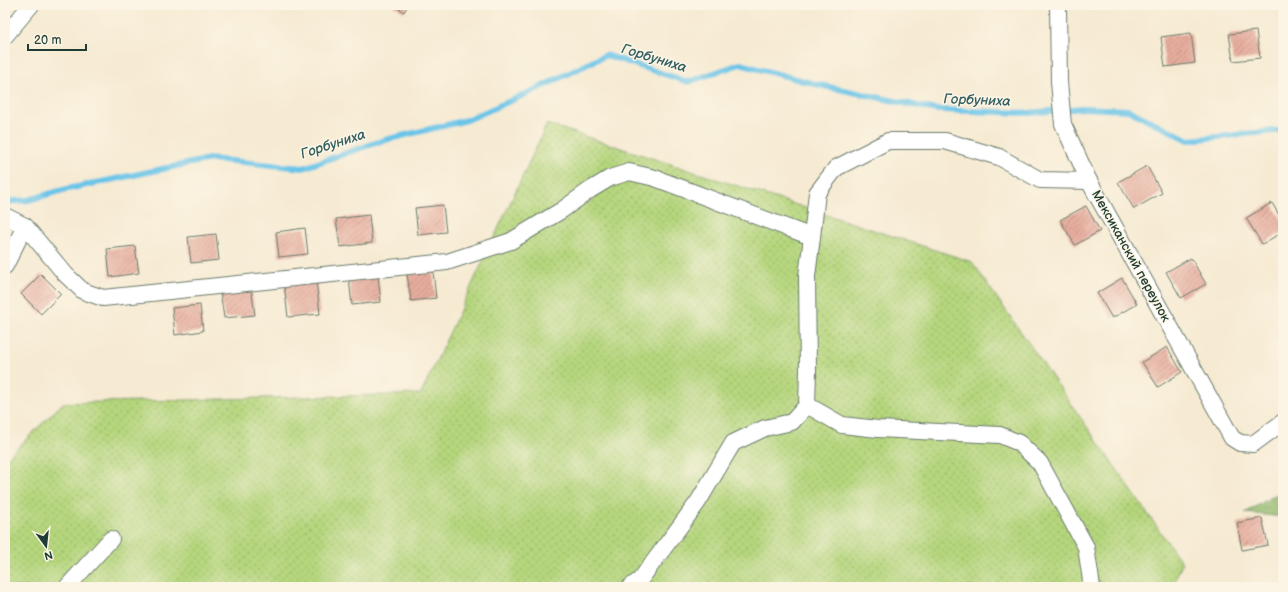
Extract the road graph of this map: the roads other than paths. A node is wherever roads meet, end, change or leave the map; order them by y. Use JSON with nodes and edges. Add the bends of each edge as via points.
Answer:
{"nodes":[{"id":1,"x":30,"y":5,"type":"edge"},
{"id":2,"x":1058,"y":5,"type":"edge"},
{"id":3,"x":5,"y":36,"type":"edge"},
{"id":4,"x":1089,"y":182,"type":"junction"},
{"id":5,"x":5,"y":216,"type":"edge"},
{"id":6,"x":25,"y":226,"type":"junction"},
{"id":7,"x":812,"y":237,"type":"junction"},
{"id":8,"x":5,"y":266,"type":"edge"},
{"id":9,"x":807,"y":405,"type":"junction"},
{"id":10,"x":1283,"y":422,"type":"edge"},
{"id":11,"x":111,"y":540,"type":"dead end"},
{"id":12,"x":67,"y":587,"type":"edge"},
{"id":13,"x":630,"y":587,"type":"edge"},
{"id":14,"x":1092,"y":587,"type":"edge"}],
"edges":[{"from":1,"to":3,"type":"street"},
{"from":2,"to":4,"type":"street","name":"Мексиканский переулок","via":[[1063,124]]},
{"from":4,"to":7,"type":"street","via":[[1040,180],[999,158],[945,141],[888,141],[836,168],[817,193]]},
{"from":4,"to":10,"type":"street","name":"Мексиканский переулок","via":[[1232,438],[1240,443],[1253,444]]},
{"from":5,"to":6,"type":"street"},
{"from":6,"to":7,"type":"street","via":[[66,276],[83,291],[103,298],[447,262],[511,241],[610,178],[629,172],[655,178]]},
{"from":6,"to":8,"type":"street"},
{"from":7,"to":9,"type":"street","via":[[807,276]]},
{"from":9,"to":13,"type":"street","via":[[792,422],[765,428],[733,442],[698,502],[640,580]]},
{"from":9,"to":14,"type":"street","via":[[842,425],[1000,434],[1019,443],[1040,462],[1086,547]]},
{"from":11,"to":12,"type":"street"}]}
